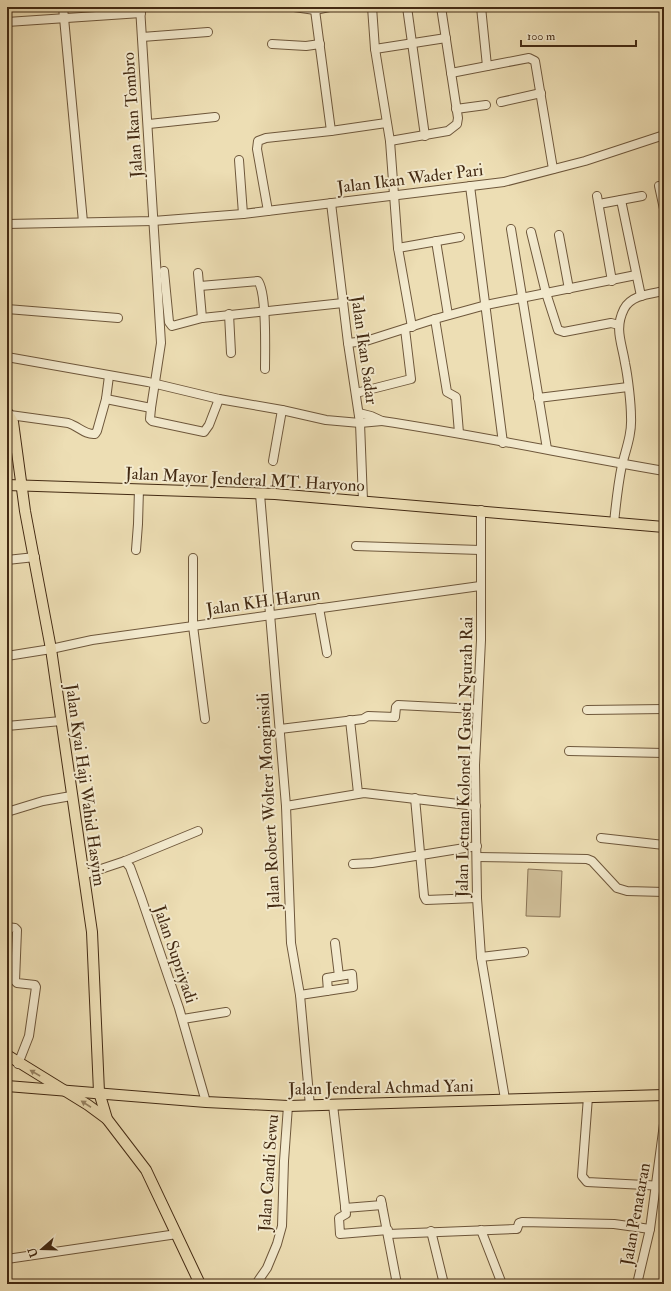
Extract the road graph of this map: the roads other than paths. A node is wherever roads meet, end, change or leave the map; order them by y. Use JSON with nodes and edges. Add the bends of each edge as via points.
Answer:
{"nodes":[{"id":1,"x":63,"y":7,"type":"edge"},
{"id":2,"x":294,"y":7,"type":"edge"},
{"id":3,"x":372,"y":7,"type":"edge"},
{"id":4,"x":407,"y":7,"type":"edge"},
{"id":5,"x":441,"y":7,"type":"edge"},
{"id":6,"x":481,"y":7,"type":"edge"},
{"id":7,"x":322,"y":8,"type":"edge"},
{"id":8,"x":141,"y":10,"type":"edge"},
{"id":9,"x":65,"y":19,"type":"junction"},
{"id":10,"x":7,"y":22,"type":"edge"},
{"id":11,"x":208,"y":32,"type":"dead end"},
{"id":12,"x":142,"y":37,"type":"junction"},
{"id":13,"x":446,"y":38,"type":"junction"},
{"id":14,"x":413,"y":43,"type":"junction"},
{"id":15,"x":272,"y":44,"type":"dead end"},
{"id":16,"x":320,"y":44,"type":"junction"},
{"id":17,"x":375,"y":49,"type":"junction"},
{"id":18,"x":487,"y":66,"type":"junction"},
{"id":19,"x":451,"y":73,"type":"junction"},
{"id":20,"x":541,"y":93,"type":"junction"},
{"id":21,"x":501,"y":102,"type":"dead end"},
{"id":22,"x":486,"y":105,"type":"dead end"},
{"id":23,"x":456,"y":109,"type":"junction"},
{"id":24,"x":214,"y":117,"type":"dead end"},
{"id":25,"x":386,"y":122,"type":"junction"},
{"id":26,"x":149,"y":124,"type":"junction"},
{"id":27,"x":331,"y":132,"type":"junction"},
{"id":28,"x":664,"y":135,"type":"edge"},
{"id":29,"x":425,"y":136,"type":"junction"},
{"id":30,"x":390,"y":141,"type":"junction"},
{"id":31,"x":239,"y":160,"type":"dead end"},
{"id":32,"x":553,"y":169,"type":"junction"},
{"id":33,"x":470,"y":186,"type":"junction"},
{"id":34,"x":659,"y":186,"type":"dead end"},
{"id":35,"x":394,"y":196,"type":"junction"},
{"id":36,"x":597,"y":196,"type":"dead end"},
{"id":37,"x":642,"y":196,"type":"dead end"},
{"id":38,"x":621,"y":200,"type":"junction"},
{"id":39,"x":331,"y":203,"type":"junction"},
{"id":40,"x":599,"y":204,"type":"junction"},
{"id":41,"x":664,"y":209,"type":"edge"},
{"id":42,"x":268,"y":212,"type":"junction"},
{"id":43,"x":243,"y":214,"type":"junction"},
{"id":44,"x":153,"y":221,"type":"junction"},
{"id":45,"x":83,"y":222,"type":"junction"},
{"id":46,"x":7,"y":224,"type":"edge"},
{"id":47,"x":510,"y":229,"type":"dead end"},
{"id":48,"x":531,"y":232,"type":"dead end"},
{"id":49,"x":559,"y":235,"type":"dead end"},
{"id":50,"x":460,"y":237,"type":"dead end"},
{"id":51,"x":436,"y":241,"type":"junction"},
{"id":52,"x":398,"y":248,"type":"junction"},
{"id":53,"x":164,"y":271,"type":"dead end"},
{"id":54,"x":198,"y":273,"type":"dead end"},
{"id":55,"x":636,"y":275,"type":"junction"},
{"id":56,"x":612,"y":281,"type":"junction"},
{"id":57,"x":200,"y":286,"type":"junction"},
{"id":58,"x":569,"y":289,"type":"junction"},
{"id":59,"x":664,"y":291,"type":"edge"},
{"id":60,"x":546,"y":293,"type":"junction"},
{"id":61,"x":641,"y":296,"type":"junction"},
{"id":62,"x":521,"y":298,"type":"junction"},
{"id":63,"x":344,"y":303,"type":"junction"},
{"id":64,"x":486,"y":305,"type":"junction"},
{"id":65,"x":7,"y":309,"type":"edge"},
{"id":66,"x":264,"y":311,"type":"junction"},
{"id":67,"x":229,"y":314,"type":"junction"},
{"id":68,"x":448,"y":315,"type":"junction"},
{"id":69,"x":118,"y":318,"type":"dead end"},
{"id":70,"x":202,"y":318,"type":"junction"},
{"id":71,"x":435,"y":319,"type":"junction"},
{"id":72,"x":619,"y":325,"type":"junction"},
{"id":73,"x":409,"y":328,"type":"junction"},
{"id":74,"x":348,"y":343,"type":"junction"},
{"id":75,"x":231,"y":353,"type":"dead end"},
{"id":76,"x":7,"y":357,"type":"edge"},
{"id":77,"x":265,"y":369,"type":"dead end"},
{"id":78,"x":109,"y":376,"type":"junction"},
{"id":79,"x":155,"y":384,"type":"junction"},
{"id":80,"x":628,"y":387,"type":"junction"},
{"id":81,"x":356,"y":393,"type":"junction"},
{"id":82,"x":538,"y":398,"type":"junction"},
{"id":83,"x":106,"y":399,"type":"junction"},
{"id":84,"x":219,"y":399,"type":"junction"},
{"id":85,"x":151,"y":408,"type":"junction"},
{"id":86,"x":282,"y":410,"type":"junction"},
{"id":87,"x":9,"y":414,"type":"edge"},
{"id":88,"x":359,"y":414,"type":"junction"},
{"id":89,"x":382,"y":421,"type":"junction"},
{"id":90,"x":360,"y":423,"type":"junction"},
{"id":91,"x":459,"y":433,"type":"junction"},
{"id":92,"x":503,"y":443,"type":"junction"},
{"id":93,"x":547,"y":449,"type":"junction"},
{"id":94,"x":273,"y":461,"type":"dead end"},
{"id":95,"x":623,"y":464,"type":"junction"},
{"id":96,"x":664,"y":471,"type":"edge"},
{"id":97,"x":7,"y":484,"type":"edge"},
{"id":98,"x":21,"y":485,"type":"junction"},
{"id":99,"x":139,"y":489,"type":"junction"},
{"id":100,"x":260,"y":494,"type":"junction"},
{"id":101,"x":363,"y":501,"type":"junction"},
{"id":102,"x":481,"y":510,"type":"junction"},
{"id":103,"x":614,"y":523,"type":"junction"},
{"id":104,"x":664,"y":527,"type":"edge"},
{"id":105,"x":356,"y":546,"type":"dead end"},
{"id":106,"x":136,"y":550,"type":"dead end"},
{"id":107,"x":480,"y":550,"type":"junction"},
{"id":108,"x":35,"y":557,"type":"junction"},
{"id":109,"x":193,"y":558,"type":"dead end"},
{"id":110,"x":7,"y":560,"type":"edge"},
{"id":111,"x":480,"y":586,"type":"junction"},
{"id":112,"x":319,"y":608,"type":"junction"},
{"id":113,"x":270,"y":615,"type":"junction"},
{"id":114,"x":192,"y":626,"type":"junction"},
{"id":115,"x":51,"y":649,"type":"junction"},
{"id":116,"x":327,"y":653,"type":"dead end"},
{"id":117,"x":7,"y":656,"type":"edge"},
{"id":118,"x":478,"y":709,"type":"junction"},
{"id":119,"x":664,"y":709,"type":"edge"},
{"id":120,"x":587,"y":710,"type":"dead end"},
{"id":121,"x":205,"y":719,"type":"dead end"},
{"id":122,"x":350,"y":720,"type":"junction"},
{"id":123,"x":61,"y":721,"type":"junction"},
{"id":124,"x":7,"y":726,"type":"edge"},
{"id":125,"x":280,"y":730,"type":"junction"},
{"id":126,"x":570,"y":751,"type":"dead end"},
{"id":127,"x":664,"y":753,"type":"edge"},
{"id":128,"x":358,"y":793,"type":"junction"},
{"id":129,"x":71,"y":796,"type":"junction"},
{"id":130,"x":415,"y":798,"type":"junction"},
{"id":131,"x":286,"y":806,"type":"junction"},
{"id":132,"x":476,"y":806,"type":"junction"},
{"id":133,"x":7,"y":812,"type":"edge"},
{"id":134,"x":198,"y":831,"type":"dead end"},
{"id":135,"x":602,"y":838,"type":"dead end"},
{"id":136,"x":664,"y":845,"type":"edge"},
{"id":137,"x":477,"y":846,"type":"junction"},
{"id":138,"x":419,"y":855,"type":"junction"},
{"id":139,"x":477,"y":857,"type":"junction"},
{"id":140,"x":125,"y":861,"type":"junction"},
{"id":141,"x":353,"y":864,"type":"dead end"},
{"id":142,"x":83,"y":875,"type":"junction"},
{"id":143,"x":664,"y":892,"type":"edge"},
{"id":144,"x":477,"y":898,"type":"junction"},
{"id":145,"x":7,"y":927,"type":"edge"},
{"id":146,"x":335,"y":942,"type":"dead end"},
{"id":147,"x":524,"y":952,"type":"dead end"},
{"id":148,"x":481,"y":957,"type":"junction"},
{"id":149,"x":339,"y":976,"type":"junction"},
{"id":150,"x":328,"y":991,"type":"junction"},
{"id":151,"x":300,"y":995,"type":"junction"},
{"id":152,"x":226,"y":1012,"type":"dead end"},
{"id":153,"x":183,"y":1019,"type":"junction"},
{"id":154,"x":7,"y":1055,"type":"edge"},
{"id":155,"x":18,"y":1064,"type":"junction"},
{"id":156,"x":7,"y":1086,"type":"edge"},
{"id":157,"x":64,"y":1090,"type":"junction"},
{"id":158,"x":99,"y":1092,"type":"junction"},
{"id":159,"x":664,"y":1095,"type":"edge"},
{"id":160,"x":588,"y":1097,"type":"junction"},
{"id":161,"x":505,"y":1099,"type":"junction"},
{"id":162,"x":206,"y":1102,"type":"junction"},
{"id":163,"x":332,"y":1105,"type":"junction"},
{"id":164,"x":288,"y":1106,"type":"junction"},
{"id":165,"x":310,"y":1106,"type":"junction"},
{"id":166,"x":107,"y":1119,"type":"junction"},
{"id":167,"x":664,"y":1124,"type":"edge"},
{"id":168,"x":661,"y":1186,"type":"edge"},
{"id":169,"x":345,"y":1208,"type":"junction"},
{"id":170,"x":650,"y":1229,"type":"junction"},
{"id":171,"x":481,"y":1230,"type":"junction"},
{"id":172,"x":431,"y":1231,"type":"junction"},
{"id":173,"x":388,"y":1232,"type":"junction"},
{"id":174,"x":177,"y":1234,"type":"junction"},
{"id":175,"x":7,"y":1259,"type":"edge"},
{"id":176,"x":200,"y":1284,"type":"edge"},
{"id":177,"x":256,"y":1284,"type":"edge"},
{"id":178,"x":397,"y":1284,"type":"edge"},
{"id":179,"x":444,"y":1284,"type":"edge"},
{"id":180,"x":502,"y":1284,"type":"edge"},
{"id":181,"x":637,"y":1284,"type":"edge"}],
"edges":[{"from":1,"to":9,"type":"street"},
{"from":2,"to":7,"type":"street"},
{"from":3,"to":17,"type":"street"},
{"from":4,"to":14,"type":"street"},
{"from":5,"to":13,"type":"street"},
{"from":6,"to":18,"type":"street"},
{"from":7,"to":16,"type":"street"},
{"from":8,"to":9,"type":"street"},
{"from":8,"to":12,"type":"street","name":"Jalan Ikan Tombro"},
{"from":9,"to":10,"type":"street"},
{"from":9,"to":45,"type":"street"},
{"from":11,"to":12,"type":"street"},
{"from":12,"to":26,"type":"street","name":"Jalan Ikan Tombro"},
{"from":13,"to":14,"type":"street"},
{"from":13,"to":19,"type":"street"},
{"from":14,"to":17,"type":"street"},
{"from":14,"to":29,"type":"street"},
{"from":15,"to":16,"type":"street"},
{"from":16,"to":27,"type":"street"},
{"from":17,"to":25,"type":"street"},
{"from":18,"to":19,"type":"street"},
{"from":18,"to":20,"type":"street","via":[[533,59],[537,64]]},
{"from":19,"to":23,"type":"street"},
{"from":20,"to":21,"type":"street"},
{"from":20,"to":32,"type":"street"},
{"from":22,"to":23,"type":"street"},
{"from":23,"to":29,"type":"street","via":[[457,124],[451,130]]},
{"from":24,"to":26,"type":"street"},
{"from":25,"to":27,"type":"street"},
{"from":25,"to":30,"type":"street"},
{"from":26,"to":44,"type":"street","name":"Jalan Ikan Tombro"},
{"from":27,"to":42,"type":"street","via":[[258,141],[257,149]]},
{"from":28,"to":32,"type":"street","name":"Jalan Ikan Wader Pari"},
{"from":29,"to":30,"type":"street"},
{"from":30,"to":35,"type":"street"},
{"from":31,"to":43,"type":"street"},
{"from":32,"to":33,"type":"street","name":"Jalan Ikan Wader Pari","via":[[504,182]]},
{"from":33,"to":35,"type":"street","name":"Jalan Ikan Wader Pari"},
{"from":33,"to":64,"type":"street"},
{"from":34,"to":41,"type":"street"},
{"from":35,"to":39,"type":"street","name":"Jalan Ikan Wader Pari"},
{"from":35,"to":52,"type":"street"},
{"from":36,"to":40,"type":"street"},
{"from":37,"to":38,"type":"street"},
{"from":38,"to":40,"type":"street"},
{"from":38,"to":55,"type":"street"},
{"from":39,"to":42,"type":"street","name":"Jalan Ikan Wader Pari"},
{"from":39,"to":63,"type":"street","name":"Jalan Ikan Sadar"},
{"from":40,"to":56,"type":"street"},
{"from":42,"to":43,"type":"street","name":"Jalan Ikan Wader Pari"},
{"from":43,"to":44,"type":"street","name":"Jalan Ikan Wader Pari"},
{"from":44,"to":45,"type":"street","name":"Jalan Ikan Wader Pari"},
{"from":44,"to":79,"type":"street","name":"Jalan Ikan Tombro","via":[[160,350]]},
{"from":45,"to":46,"type":"street","name":"Jalan Ikan Wader Pari"},
{"from":47,"to":62,"type":"street"},
{"from":48,"to":60,"type":"street"},
{"from":49,"to":58,"type":"street"},
{"from":50,"to":51,"type":"street"},
{"from":51,"to":52,"type":"street"},
{"from":51,"to":68,"type":"street"},
{"from":52,"to":73,"type":"street"},
{"from":53,"to":70,"type":"street","via":[[170,324],[172,326]]},
{"from":54,"to":57,"type":"street"},
{"from":55,"to":56,"type":"street"},
{"from":55,"to":61,"type":"street"},
{"from":56,"to":58,"type":"street"},
{"from":57,"to":66,"type":"street","via":[[258,281],[262,287]]},
{"from":57,"to":70,"type":"street"},
{"from":58,"to":60,"type":"street"},
{"from":59,"to":61,"type":"street"},
{"from":60,"to":62,"type":"street"},
{"from":60,"to":72,"type":"street","via":[[560,332],[611,323]]},
{"from":61,"to":72,"type":"street","via":[[625,308]]},
{"from":62,"to":64,"type":"street"},
{"from":62,"to":82,"type":"street"},
{"from":63,"to":66,"type":"street"},
{"from":63,"to":74,"type":"street","name":"Jalan Ikan Sadar"},
{"from":64,"to":68,"type":"street"},
{"from":64,"to":92,"type":"street"},
{"from":65,"to":69,"type":"street"},
{"from":66,"to":67,"type":"street"},
{"from":66,"to":77,"type":"street"},
{"from":67,"to":70,"type":"street"},
{"from":67,"to":75,"type":"street"},
{"from":68,"to":71,"type":"street"},
{"from":71,"to":73,"type":"street"},
{"from":71,"to":91,"type":"street","via":[[447,392],[456,397]]},
{"from":72,"to":80,"type":"street","via":[[619,342]]},
{"from":73,"to":74,"type":"street","via":[[366,341]]},
{"from":73,"to":81,"type":"street","via":[[411,379]]},
{"from":74,"to":81,"type":"street","name":"Jalan Ikan Sadar"},
{"from":76,"to":78,"type":"street"},
{"from":78,"to":79,"type":"street"},
{"from":78,"to":83,"type":"street"},
{"from":79,"to":84,"type":"street"},
{"from":79,"to":85,"type":"street","name":"Jalan Ikan Tombro"},
{"from":80,"to":82,"type":"street"},
{"from":80,"to":95,"type":"street","via":[[632,417],[630,441]]},
{"from":81,"to":88,"type":"street","name":"Jalan Ikan Sadar"},
{"from":82,"to":93,"type":"street"},
{"from":83,"to":85,"type":"street"},
{"from":83,"to":87,"type":"street","via":[[97,431],[93,435],[72,424]]},
{"from":84,"to":85,"type":"street","via":[[204,432],[152,421]]},
{"from":84,"to":86,"type":"street"},
{"from":86,"to":90,"type":"street","via":[[326,420]]},
{"from":86,"to":94,"type":"street"},
{"from":87,"to":98,"type":"main road","name":"Jalan Kyai Haji Wahid Hasyim"},
{"from":88,"to":89,"type":"street"},
{"from":88,"to":90,"type":"street","name":"Jalan Ikan Sadar"},
{"from":89,"to":90,"type":"street"},
{"from":89,"to":91,"type":"street"},
{"from":90,"to":101,"type":"street","name":"Jalan Ikan Sadar"},
{"from":91,"to":92,"type":"street"},
{"from":92,"to":93,"type":"street"},
{"from":93,"to":95,"type":"street"},
{"from":95,"to":96,"type":"street"},
{"from":95,"to":103,"type":"street"},
{"from":97,"to":98,"type":"main road","name":"Jalan Mayor Jenderal MT. Haryono"},
{"from":98,"to":99,"type":"main road","name":"Jalan Mayor Jenderal MT. Haryono"},
{"from":98,"to":108,"type":"main road","name":"Jalan Kyai Haji Wahid Hasyim"},
{"from":99,"to":100,"type":"main road","name":"Jalan Mayor Jenderal MT. Haryono"},
{"from":99,"to":106,"type":"street"},
{"from":100,"to":101,"type":"main road","name":"Jalan Mayor Jenderal MT. Haryono"},
{"from":100,"to":113,"type":"street","name":"Jalan Robert Wolter Monginsidi"},
{"from":101,"to":102,"type":"main road","name":"Jalan Mayor Jenderal MT. Haryono"},
{"from":102,"to":103,"type":"main road","name":"Jalan Mayor Jenderal MT. Haryono"},
{"from":102,"to":107,"type":"street","name":"Jalan Letnan Kolonel I Gusti Ngurah Rai"},
{"from":103,"to":104,"type":"main road","name":"Jalan Mayor Jenderal MT. Haryono"},
{"from":105,"to":107,"type":"street"},
{"from":107,"to":111,"type":"street","name":"Jalan Letnan Kolonel I Gusti Ngurah Rai"},
{"from":108,"to":110,"type":"street"},
{"from":108,"to":115,"type":"main road","name":"Jalan Kyai Haji Wahid Hasyim"},
{"from":109,"to":114,"type":"street"},
{"from":111,"to":112,"type":"street","name":"Jalan KH. Harun"},
{"from":111,"to":118,"type":"street","name":"Jalan Letnan Kolonel I Gusti Ngurah Rai"},
{"from":112,"to":113,"type":"street","name":"Jalan KH. Harun"},
{"from":112,"to":116,"type":"street"},
{"from":113,"to":114,"type":"street","name":"Jalan KH. Harun"},
{"from":113,"to":125,"type":"street","name":"Jalan Robert Wolter Monginsidi"},
{"from":114,"to":115,"type":"street","name":"Jalan KH. Harun","via":[[92,640]]},
{"from":114,"to":121,"type":"street"},
{"from":115,"to":117,"type":"street","name":"Jalan KH. Harun"},
{"from":115,"to":123,"type":"main road","name":"Jalan Kyai Haji Wahid Hasyim"},
{"from":118,"to":122,"type":"street","via":[[398,705],[395,716],[368,716]]},
{"from":118,"to":132,"type":"street","name":"Jalan Letnan Kolonel I Gusti Ngurah Rai"},
{"from":119,"to":120,"type":"street"},
{"from":122,"to":125,"type":"street"},
{"from":122,"to":128,"type":"street"},
{"from":123,"to":124,"type":"street"},
{"from":123,"to":129,"type":"main road","name":"Jalan Kyai Haji Wahid Hasyim"},
{"from":125,"to":131,"type":"street","name":"Jalan Robert Wolter Monginsidi"},
{"from":126,"to":127,"type":"street"},
{"from":128,"to":130,"type":"street"},
{"from":128,"to":131,"type":"street"},
{"from":129,"to":133,"type":"street"},
{"from":129,"to":142,"type":"main road","name":"Jalan Kyai Haji Wahid Hasyim"},
{"from":130,"to":132,"type":"street"},
{"from":130,"to":138,"type":"street"},
{"from":131,"to":151,"type":"street","name":"Jalan Robert Wolter Monginsidi","via":[[291,943]]},
{"from":132,"to":137,"type":"street","name":"Jalan Letnan Kolonel I Gusti Ngurah Rai"},
{"from":134,"to":140,"type":"street"},
{"from":135,"to":136,"type":"street"},
{"from":137,"to":138,"type":"street"},
{"from":137,"to":139,"type":"street","name":"Jalan Letnan Kolonel I Gusti Ngurah Rai"},
{"from":138,"to":141,"type":"street"},
{"from":138,"to":144,"type":"street","via":[[426,900]]},
{"from":139,"to":143,"type":"street","via":[[592,860],[617,888],[627,891]]},
{"from":139,"to":144,"type":"street","name":"Jalan Letnan Kolonel I Gusti Ngurah Rai"},
{"from":140,"to":142,"type":"street"},
{"from":140,"to":153,"type":"street","name":"Jalan Supriyadi","via":[[130,867]]},
{"from":142,"to":158,"type":"main road","name":"Jalan Kyai Haji Wahid Hasyim","via":[[92,932]]},
{"from":144,"to":148,"type":"street","name":"Jalan Letnan Kolonel I Gusti Ngurah Rai"},
{"from":145,"to":155,"type":"street","via":[[17,930],[15,981],[36,987],[30,1036]]},
{"from":146,"to":149,"type":"street"},
{"from":147,"to":148,"type":"street"},
{"from":148,"to":161,"type":"street","name":"Jalan Letnan Kolonel I Gusti Ngurah Rai"},
{"from":149,"to":150,"type":"street","via":[[331,976],[326,980]]},
{"from":149,"to":150,"type":"street","via":[[352,974],[353,987]]},
{"from":150,"to":151,"type":"street"},
{"from":151,"to":165,"type":"street","name":"Jalan Robert Wolter Monginsidi"},
{"from":152,"to":153,"type":"street"},
{"from":153,"to":162,"type":"street","name":"Jalan Supriyadi"},
{"from":154,"to":155,"type":"main road"},
{"from":157,"to":155,"type":"main road","one_way":true},
{"from":156,"to":157,"type":"main road","name":"Jalan Jenderal Achmad Yani"},
{"from":157,"to":158,"type":"main road","name":"Jalan Jenderal Achmad Yani"},
{"from":166,"to":157,"type":"main road","one_way":true},
{"from":158,"to":162,"type":"main road","name":"Jalan Jenderal Achmad Yani"},
{"from":158,"to":166,"type":"main road","name":"Jalan Kyai Haji Wahid Hasyim"},
{"from":159,"to":160,"type":"main road","name":"Jalan Jenderal Achmad Yani"},
{"from":160,"to":161,"type":"main road","name":"Jalan Jenderal Achmad Yani"},
{"from":160,"to":168,"type":"street","via":[[582,1176],[584,1180]]},
{"from":161,"to":163,"type":"main road","name":"Jalan Jenderal Achmad Yani"},
{"from":162,"to":164,"type":"main road","name":"Jalan Jenderal Achmad Yani"},
{"from":163,"to":165,"type":"main road","name":"Jalan Jenderal Achmad Yani"},
{"from":163,"to":169,"type":"street"},
{"from":164,"to":165,"type":"main road","name":"Jalan Jenderal Achmad Yani"},
{"from":164,"to":177,"type":"street","name":"Jalan Candi Sewu","via":[[282,1226],[267,1268]]},
{"from":166,"to":174,"type":"main road","via":[[146,1170]]},
{"from":167,"to":168,"type":"street","name":"Jalan Penataran"},
{"from":168,"to":170,"type":"street","name":"Jalan Penataran"},
{"from":169,"to":173,"type":"street","via":[[382,1202]]},
{"from":169,"to":173,"type":"street","via":[[345,1216],[339,1218],[341,1235]]},
{"from":170,"to":171,"type":"street","via":[[601,1223],[522,1222],[514,1229]]},
{"from":170,"to":181,"type":"street","name":"Jalan Penataran"},
{"from":171,"to":172,"type":"street"},
{"from":171,"to":180,"type":"street"},
{"from":172,"to":173,"type":"street"},
{"from":172,"to":179,"type":"street"},
{"from":173,"to":178,"type":"street"},
{"from":174,"to":175,"type":"street"},
{"from":174,"to":176,"type":"main road"}]}
